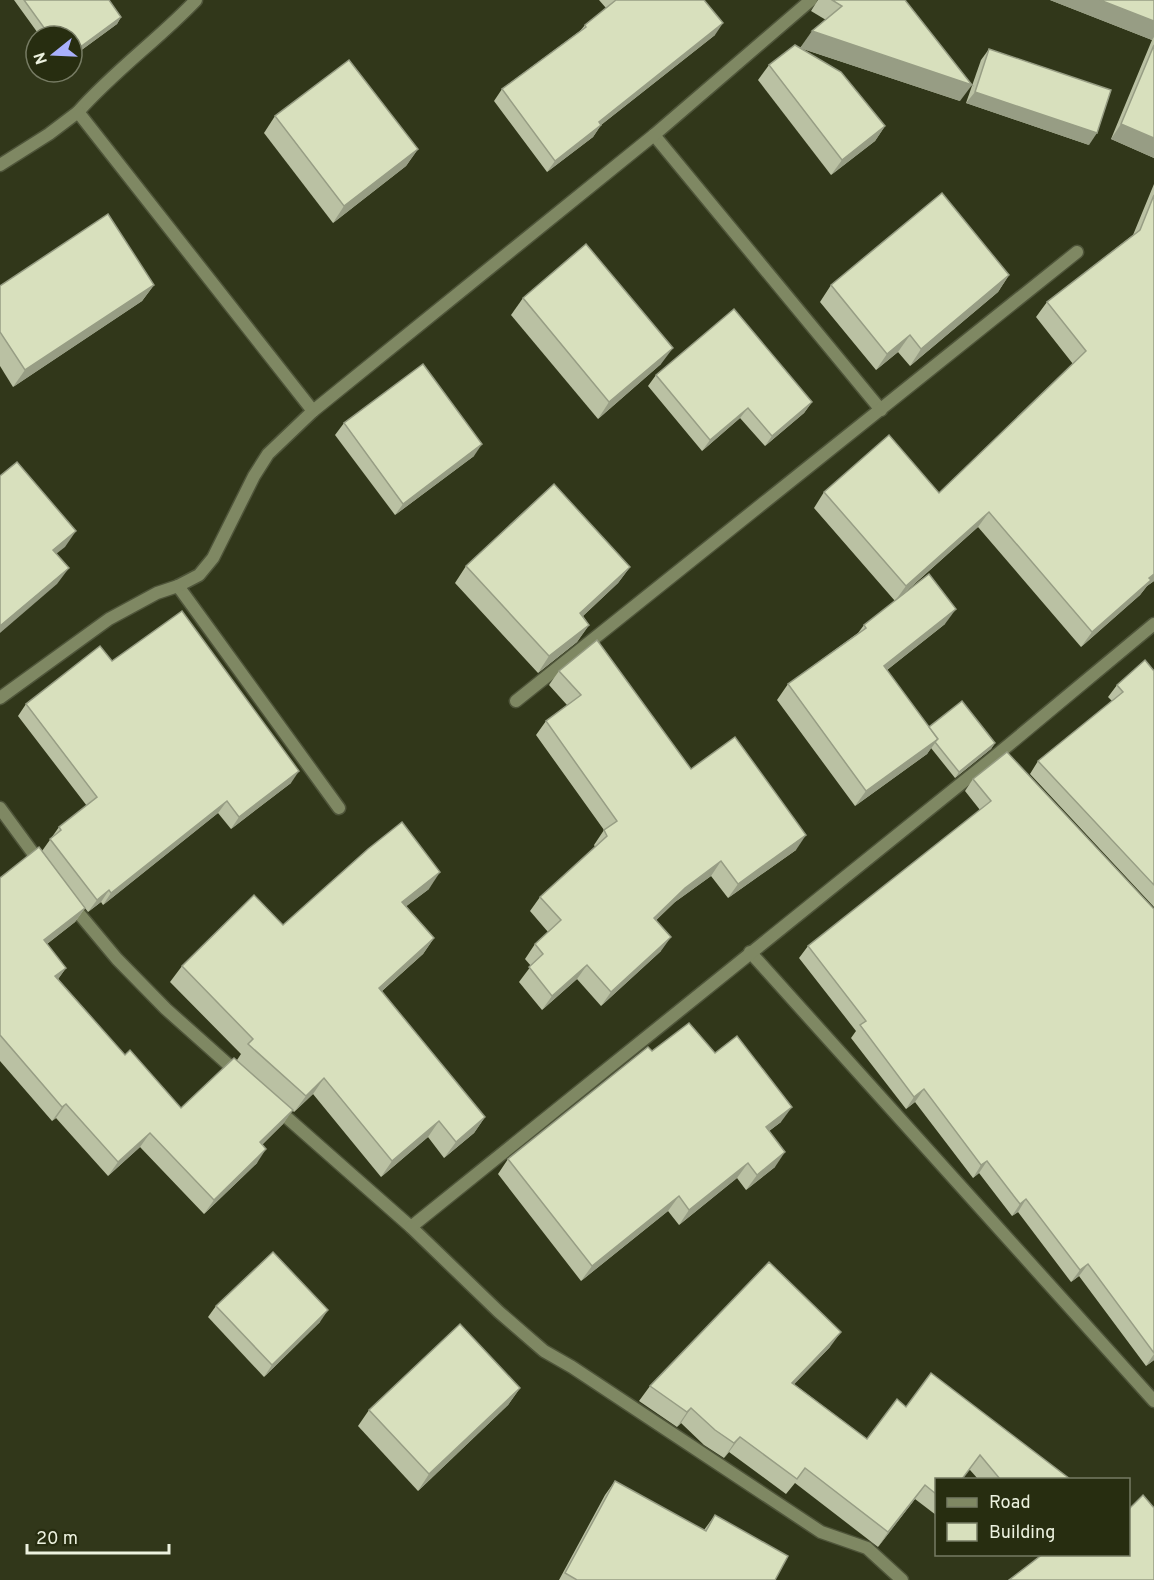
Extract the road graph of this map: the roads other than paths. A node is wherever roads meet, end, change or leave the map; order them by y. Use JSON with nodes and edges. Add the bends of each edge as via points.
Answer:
{"nodes":[{"id":1,"x":196,"y":0,"type":"edge"},
{"id":2,"x":811,"y":0,"type":"edge"},
{"id":3,"x":78,"y":112,"type":"junction"},
{"id":4,"x":654,"y":135,"type":"junction"},
{"id":5,"x":0,"y":165,"type":"edge"},
{"id":6,"x":1077,"y":252,"type":"dead end"},
{"id":7,"x":881,"y":410,"type":"junction"},
{"id":8,"x":313,"y":411,"type":"junction"},
{"id":9,"x":178,"y":586,"type":"junction"},
{"id":10,"x":1154,"y":624,"type":"edge"},
{"id":11,"x":0,"y":698,"type":"edge"},
{"id":12,"x":516,"y":701,"type":"dead end"},
{"id":13,"x":0,"y":808,"type":"edge"},
{"id":14,"x":339,"y":808,"type":"dead end"},
{"id":15,"x":47,"y":873,"type":"edge"},
{"id":16,"x":61,"y":892,"type":"edge"},
{"id":17,"x":750,"y":952,"type":"junction"},
{"id":18,"x":411,"y":1227,"type":"junction"},
{"id":19,"x":1154,"y":1401,"type":"edge"},
{"id":20,"x":902,"y":1580,"type":"edge"}],
"edges":[{"from":1,"to":3,"type":"street"},
{"from":2,"to":4,"type":"street"},
{"from":3,"to":5,"type":"street"},
{"from":3,"to":8,"type":"street"},
{"from":4,"to":7,"type":"street"},
{"from":4,"to":8,"type":"street"},
{"from":6,"to":7,"type":"street"},
{"from":7,"to":12,"type":"street"},
{"from":8,"to":9,"type":"street","via":[[268,454],[213,558],[200,575]]},
{"from":9,"to":11,"type":"street","via":[[109,619]]},
{"from":9,"to":14,"type":"street"},
{"from":10,"to":17,"type":"street","via":[[1004,758]]},
{"from":13,"to":15,"type":"street"},
{"from":16,"to":18,"type":"street","via":[[166,1009]]},
{"from":17,"to":18,"type":"street"},
{"from":17,"to":19,"type":"street"},
{"from":18,"to":20,"type":"street","via":[[544,1351],[821,1533],[867,1548]]}]}
